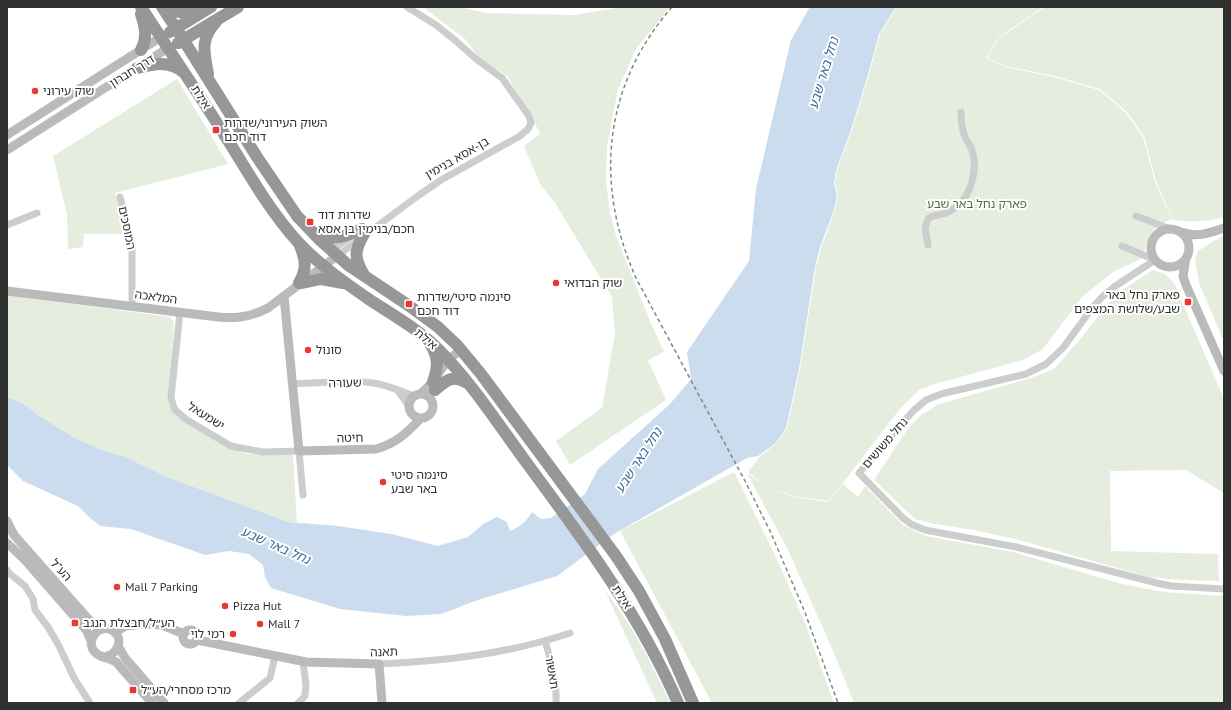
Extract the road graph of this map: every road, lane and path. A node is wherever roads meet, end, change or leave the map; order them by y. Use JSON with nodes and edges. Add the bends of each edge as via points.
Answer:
{"nodes":[{"id":1,"x":140,"y":7,"type":"edge"},
{"id":2,"x":162,"y":7,"type":"edge"},
{"id":3,"x":167,"y":7,"type":"edge"},
{"id":4,"x":238,"y":7,"type":"edge"},
{"id":5,"x":407,"y":7,"type":"edge"},
{"id":6,"x":209,"y":8,"type":"edge"},
{"id":7,"x":222,"y":17,"type":"junction"},
{"id":8,"x":176,"y":28,"type":"junction"},
{"id":9,"x":161,"y":38,"type":"junction"},
{"id":10,"x":183,"y":39,"type":"junction"},
{"id":11,"x":168,"y":48,"type":"junction"},
{"id":12,"x":142,"y":50,"type":"junction"},
{"id":13,"x":137,"y":68,"type":"junction"},
{"id":14,"x":189,"y":79,"type":"junction"},
{"id":15,"x":209,"y":81,"type":"junction"},
{"id":16,"x":961,"y":112,"type":"dead end"},
{"id":17,"x":8,"y":133,"type":"edge"},
{"id":18,"x":7,"y":150,"type":"edge"},
{"id":19,"x":120,"y":197,"type":"dead end"},
{"id":20,"x":37,"y":213,"type":"dead end"},
{"id":21,"x":1136,"y":216,"type":"dead end"},
{"id":22,"x":7,"y":224,"type":"edge"},
{"id":23,"x":1168,"y":228,"type":"junction"},
{"id":24,"x":1224,"y":228,"type":"edge"},
{"id":25,"x":310,"y":230,"type":"junction"},
{"id":26,"x":1180,"y":231,"type":"junction"},
{"id":27,"x":363,"y":232,"type":"junction"},
{"id":28,"x":1208,"y":234,"type":"junction"},
{"id":29,"x":298,"y":241,"type":"junction"},
{"id":30,"x":928,"y":245,"type":"dead end"},
{"id":31,"x":1122,"y":246,"type":"dead end"},
{"id":32,"x":334,"y":253,"type":"junction"},
{"id":33,"x":1187,"y":256,"type":"junction"},
{"id":34,"x":1155,"y":260,"type":"junction"},
{"id":35,"x":321,"y":264,"type":"junction"},
{"id":36,"x":1167,"y":266,"type":"junction"},
{"id":37,"x":364,"y":276,"type":"junction"},
{"id":38,"x":346,"y":283,"type":"junction"},
{"id":39,"x":1186,"y":285,"type":"junction"},
{"id":40,"x":294,"y":289,"type":"junction"},
{"id":41,"x":7,"y":291,"type":"edge"},
{"id":42,"x":132,"y":306,"type":"junction"},
{"id":43,"x":268,"y":308,"type":"junction"},
{"id":44,"x":180,"y":312,"type":"junction"},
{"id":45,"x":286,"y":320,"type":"junction"},
{"id":46,"x":428,"y":339,"type":"junction"},
{"id":47,"x":461,"y":350,"type":"junction"},
{"id":48,"x":451,"y":362,"type":"junction"},
{"id":49,"x":1224,"y":371,"type":"edge"},
{"id":50,"x":294,"y":384,"type":"junction"},
{"id":51,"x":468,"y":384,"type":"junction"},
{"id":52,"x":397,"y":390,"type":"junction"},
{"id":53,"x":433,"y":391,"type":"junction"},
{"id":54,"x":417,"y":395,"type":"junction"},
{"id":55,"x":410,"y":410,"type":"junction"},
{"id":56,"x":420,"y":419,"type":"junction"},
{"id":57,"x":400,"y":439,"type":"junction"},
{"id":58,"x":298,"y":451,"type":"junction"},
{"id":59,"x":303,"y":495,"type":"dead end"},
{"id":60,"x":7,"y":521,"type":"edge"},
{"id":61,"x":7,"y":543,"type":"edge"},
{"id":62,"x":7,"y":570,"type":"edge"},
{"id":63,"x":1224,"y":589,"type":"edge"},
{"id":64,"x":103,"y":629,"type":"junction"},
{"id":65,"x":115,"y":633,"type":"junction"},
{"id":66,"x":570,"y":633,"type":"dead end"},
{"id":67,"x":91,"y":641,"type":"junction"},
{"id":68,"x":545,"y":641,"type":"junction"},
{"id":69,"x":118,"y":646,"type":"junction"},
{"id":70,"x":104,"y":656,"type":"junction"},
{"id":71,"x":275,"y":656,"type":"junction"},
{"id":72,"x":303,"y":662,"type":"junction"},
{"id":73,"x":379,"y":664,"type":"junction"},
{"id":74,"x":90,"y":703,"type":"edge"},
{"id":75,"x":152,"y":703,"type":"edge"},
{"id":76,"x":164,"y":703,"type":"edge"},
{"id":77,"x":239,"y":703,"type":"edge"},
{"id":78,"x":298,"y":703,"type":"edge"},
{"id":79,"x":382,"y":703,"type":"edge"},
{"id":80,"x":556,"y":703,"type":"edge"},
{"id":81,"x":678,"y":703,"type":"edge"},
{"id":82,"x":693,"y":703,"type":"edge"}],
"edges":[{"from":1,"to":9,"type":"highway","name":"אילת"},
{"from":1,"to":12,"type":"highway","via":[[146,34]]},
{"from":2,"to":8,"type":"highway","name":"אילת"},
{"from":3,"to":6,"type":"highway","via":[[187,13]]},
{"from":4,"to":7,"type":"highway","name":"דרך חברון"},
{"from":5,"to":27,"type":"street","name":"בן-אסא בנימין","via":[[436,25],[502,78],[529,116],[531,123],[520,136],[441,180]]},
{"from":6,"to":8,"type":"highway","name":"דרך חברון"},
{"from":7,"to":10,"type":"highway","name":"דרך חברון"},
{"from":7,"to":15,"type":"highway","via":[[210,30],[204,46]]},
{"from":8,"to":9,"type":"highway","name":"דרך חברון"},
{"from":8,"to":10,"type":"highway","name":"אילת"},
{"from":9,"to":11,"type":"highway","name":"אילת"},
{"from":9,"to":12,"type":"street","name":"דרך חברון"},
{"from":10,"to":11,"type":"highway","name":"דרך חברון"},
{"from":10,"to":15,"type":"highway","name":"אילת"},
{"from":11,"to":13,"type":"street","name":"דרך חברון"},
{"from":11,"to":14,"type":"highway","name":"אילת"},
{"from":12,"to":17,"type":"street","name":"דרך חברון"},
{"from":13,"to":14,"type":"highway","via":[[164,64],[173,66]]},
{"from":13,"to":18,"type":"street","name":"דרך חברון"},
{"from":14,"to":29,"type":"highway","name":"אילת","via":[[271,207]]},
{"from":15,"to":25,"type":"highway","name":"אילת","via":[[284,198]]},
{"from":16,"to":30,"type":"street","via":[[963,132],[974,155],[972,181],[964,199],[957,207],[928,219],[925,228]]},
{"from":19,"to":42,"type":"street","name":"המוסכים","via":[[132,244]]},
{"from":20,"to":22,"type":"street"},
{"from":21,"to":23,"type":"street"},
{"from":23,"to":26,"type":"street"},
{"from":23,"to":34,"type":"street","via":[[1157,233],[1151,243]]},
{"from":24,"to":28,"type":"street"},
{"from":25,"to":27,"type":"highway","via":[[319,235],[336,238]]},
{"from":25,"to":32,"type":"highway","name":"אילת"},
{"from":26,"to":28,"type":"street","via":[[1195,235]]},
{"from":26,"to":33,"type":"street","via":[[1188,241]]},
{"from":27,"to":32,"type":"street","name":"בן-אסא בנימין"},
{"from":27,"to":37,"type":"highway","via":[[356,258]]},
{"from":28,"to":33,"type":"street","via":[[1196,242]]},
{"from":29,"to":35,"type":"highway","name":"אילת"},
{"from":29,"to":40,"type":"highway","via":[[305,263],[304,272]]},
{"from":31,"to":34,"type":"street"},
{"from":32,"to":35,"type":"street","name":"בן-אסא בנימין"},
{"from":32,"to":37,"type":"highway","name":"אילת"},
{"from":33,"to":36,"type":"street","via":[[1178,265]]},
{"from":33,"to":39,"type":"street","via":[[1183,276]]},
{"from":34,"to":36,"type":"street"},
{"from":34,"to":63,"type":"street","name":"נחל משושים","via":[[1102,297],[1063,348],[1046,364],[1014,377],[941,394],[926,400],[913,411],[859,473],[903,518],[926,530],[1016,547],[1171,586]]},
{"from":35,"to":38,"type":"highway","name":"אילת"},
{"from":35,"to":40,"type":"street","name":"המלאכה"},
{"from":36,"to":39,"type":"street","via":[[1174,270]]},
{"from":37,"to":47,"type":"highway","name":"אילת","via":[[438,327]]},
{"from":38,"to":40,"type":"highway","via":[[321,279]]},
{"from":38,"to":46,"type":"highway","name":"אילת"},
{"from":39,"to":49,"type":"street"},
{"from":40,"to":43,"type":"street","name":"המלאכה"},
{"from":40,"to":45,"type":"street"},
{"from":40,"to":50,"type":"street"},
{"from":41,"to":42,"type":"street","name":"המלאכה"},
{"from":42,"to":44,"type":"street","name":"המלאכה"},
{"from":43,"to":44,"type":"street","name":"המלאכה","via":[[255,314],[234,318]]},
{"from":43,"to":45,"type":"street","via":[[282,314]]},
{"from":44,"to":58,"type":"street","name":"ישמעאל","via":[[171,397],[175,410],[231,446],[263,452]]},
{"from":45,"to":50,"type":"street"},
{"from":46,"to":48,"type":"highway","name":"אילת"},
{"from":46,"to":53,"type":"highway","via":[[438,361]]},
{"from":47,"to":48,"type":"street","name":"חיטה"},
{"from":47,"to":82,"type":"highway","name":"אילת","via":[[540,451],[616,556],[648,606]]},
{"from":48,"to":51,"type":"highway","name":"אילת"},
{"from":48,"to":53,"type":"street","name":"חיטה"},
{"from":50,"to":52,"type":"street","name":"שעורה","via":[[365,382]]},
{"from":50,"to":58,"type":"street"},
{"from":51,"to":53,"type":"highway","via":[[454,378],[443,382]]},
{"from":51,"to":81,"type":"highway","name":"אילת","via":[[601,565],[644,634]]},
{"from":52,"to":54,"type":"street","name":"שעורה"},
{"from":52,"to":55,"type":"street"},
{"from":53,"to":54,"type":"street","via":[[426,395]]},
{"from":53,"to":54,"type":"street","name":"חיטה","via":[[427,390]]},
{"from":53,"to":56,"type":"street","name":"חיטה","via":[[431,413]]},
{"from":54,"to":55,"type":"street","name":"חיטה","via":[[410,400]]},
{"from":55,"to":56,"type":"street"},
{"from":55,"to":57,"type":"street","name":"חיטה","via":[[406,430]]},
{"from":56,"to":57,"type":"street","name":"חיטה"},
{"from":57,"to":58,"type":"street","name":"חיטה","via":[[376,449]]},
{"from":58,"to":59,"type":"street"},
{"from":60,"to":64,"type":"street","name":"הע\"ל","via":[[14,535],[90,621]]},
{"from":61,"to":67,"type":"street","name":"הע\"ל","via":[[87,631]]},
{"from":62,"to":74,"type":"street","via":[[25,586],[33,599],[35,610],[48,627]]},
{"from":64,"to":65,"type":"street"},
{"from":64,"to":67,"type":"street","via":[[95,633]]},
{"from":65,"to":69,"type":"street","via":[[118,637]]},
{"from":65,"to":71,"type":"street","name":"תאנה","via":[[125,626],[162,625],[184,634],[188,630],[194,630],[197,640]]},
{"from":66,"to":68,"type":"street","name":"תאנה"},
{"from":67,"to":70,"type":"street","via":[[96,653]]},
{"from":68,"to":73,"type":"street","name":"תאנה","via":[[464,657]]},
{"from":68,"to":80,"type":"street","name":"תאשור","via":[[552,662]]},
{"from":69,"to":70,"type":"street","via":[[114,653]]},
{"from":69,"to":76,"type":"street","via":[[125,658]]},
{"from":70,"to":75,"type":"street","via":[[116,662]]},
{"from":71,"to":72,"type":"street","name":"תאנה"},
{"from":71,"to":77,"type":"street","via":[[270,678]]},
{"from":72,"to":73,"type":"street","name":"תאנה"},
{"from":72,"to":78,"type":"street","via":[[305,696]]},
{"from":73,"to":79,"type":"street"}]}
